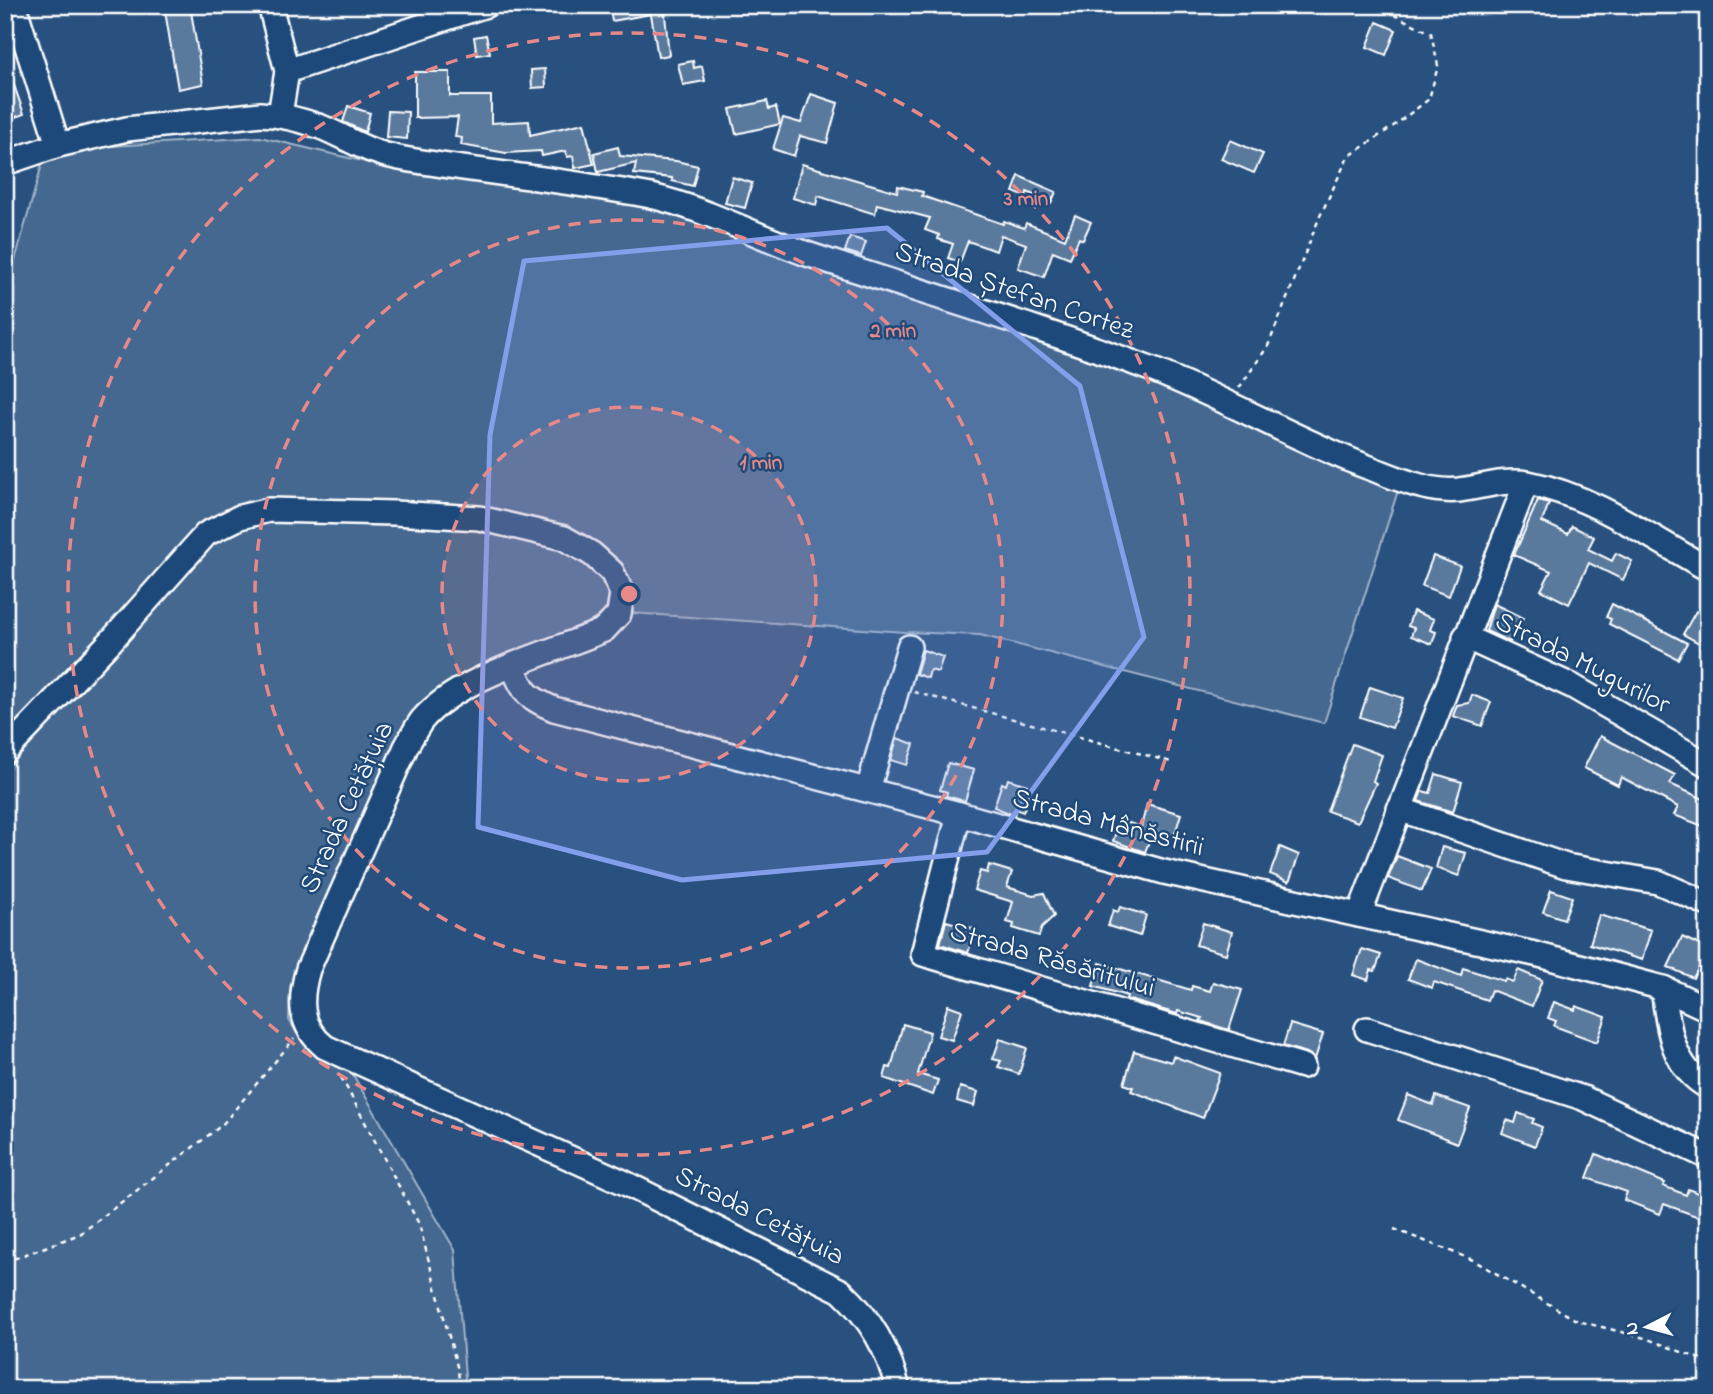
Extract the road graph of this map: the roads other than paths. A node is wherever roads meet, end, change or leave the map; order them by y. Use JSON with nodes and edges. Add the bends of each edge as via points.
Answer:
{"nodes":[{"id":1,"x":14,"y":5,"type":"edge"},
{"id":2,"x":270,"y":5,"type":"edge"},
{"id":3,"x":486,"y":5,"type":"edge"},
{"id":4,"x":287,"y":71,"type":"junction"},
{"id":5,"x":279,"y":115,"type":"junction"},
{"id":6,"x":58,"y":145,"type":"junction"},
{"id":7,"x":5,"y":163,"type":"edge"},
{"id":8,"x":1526,"y":483,"type":"junction"},
{"id":9,"x":1708,"y":569,"type":"edge"},
{"id":10,"x":1465,"y":637,"type":"junction"},
{"id":11,"x":909,"y":647,"type":"dead end"},
{"id":12,"x":513,"y":666,"type":"junction"},
{"id":13,"x":5,"y":752,"type":"edge"},
{"id":14,"x":1708,"y":765,"type":"edge"},
{"id":15,"x":868,"y":790,"type":"junction"},
{"id":16,"x":1399,"y":809,"type":"junction"},
{"id":17,"x":959,"y":814,"type":"junction"},
{"id":18,"x":1708,"y":904,"type":"edge"},
{"id":19,"x":1359,"y":915,"type":"junction"},
{"id":20,"x":1663,"y":988,"type":"junction"},
{"id":21,"x":1708,"y":1009,"type":"edge"},
{"id":22,"x":1367,"y":1029,"type":"dead end"},
{"id":23,"x":1303,"y":1066,"type":"dead end"},
{"id":24,"x":1708,"y":1087,"type":"edge"},
{"id":25,"x":1708,"y":1157,"type":"edge"},
{"id":26,"x":898,"y":1389,"type":"edge"}],
"edges":[{"from":1,"to":6,"type":"street"},
{"from":2,"to":4,"type":"street"},
{"from":3,"to":4,"type":"street"},
{"from":4,"to":5,"type":"street"},
{"from":5,"to":6,"type":"street","name":"Strada Ștefan Cortez","via":[[127,129]]},
{"from":5,"to":8,"type":"street","name":"Strada Ștefan Cortez","via":[[321,127],[382,155],[651,196],[719,218],[804,253],[1130,362],[1230,402],[1366,467],[1426,488],[1458,490]]},
{"from":6,"to":7,"type":"street","name":"Strada Ștefan Cortez"},
{"from":8,"to":9,"type":"street","name":"Strada Ștefan Cortez","via":[[1567,493],[1603,510]]},
{"from":8,"to":10,"type":"street"},
{"from":10,"to":14,"type":"street","name":"Strada Mugurilor","via":[[1572,686]]},
{"from":10,"to":16,"type":"street"},
{"from":11,"to":15,"type":"street"},
{"from":12,"to":13,"type":"street","name":"Strada Cetățuia","via":[[604,630],[619,614],[622,593],[612,572],[592,554],[564,538],[479,517],[269,510],[240,517],[206,534]]},
{"from":12,"to":15,"type":"street","name":"Strada Mânăstirii","via":[[521,687],[532,699],[554,709]]},
{"from":12,"to":26,"type":"street","name":"Strada Cetățuia","via":[[457,691],[438,705],[422,720],[406,747],[308,970],[302,1003],[306,1024],[326,1047],[623,1182],[841,1292],[880,1338]]},
{"from":15,"to":17,"type":"street","name":"Strada Mânăstirii"},
{"from":16,"to":18,"type":"street","via":[[1566,866],[1658,882]]},
{"from":16,"to":19,"type":"street"},
{"from":17,"to":19,"type":"street","name":"Strada Mânăstirii","via":[[1164,872]]},
{"from":17,"to":23,"type":"street","name":"Strada Răsăritului","via":[[923,954]]},
{"from":19,"to":20,"type":"street","name":"Strada Mânăstirii"},
{"from":20,"to":21,"type":"street","name":"Strada Mânăstirii"},
{"from":20,"to":24,"type":"street","via":[[1679,1058]]},
{"from":22,"to":25,"type":"street","via":[[1583,1098]]}]}
